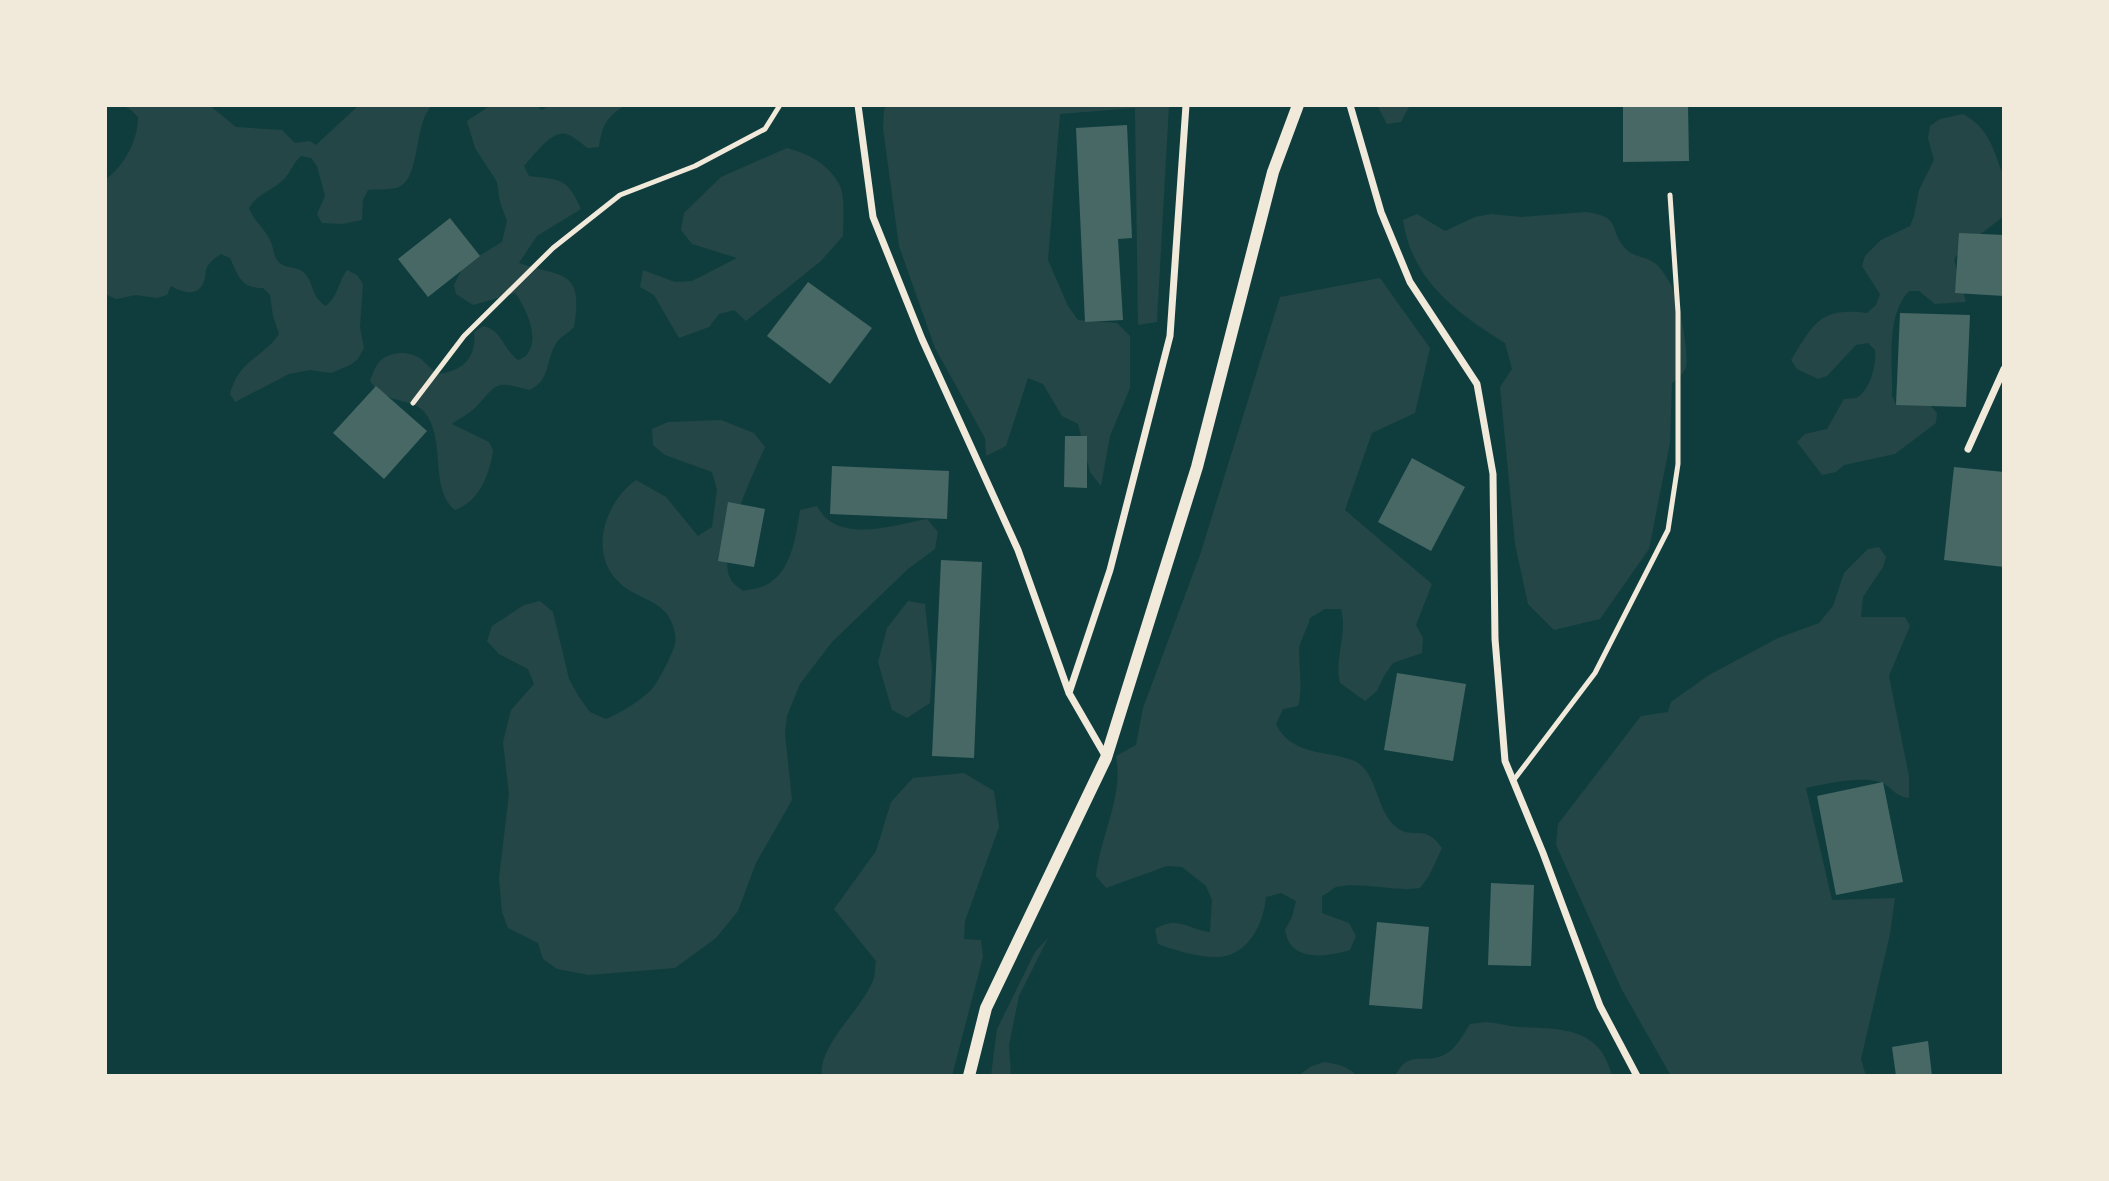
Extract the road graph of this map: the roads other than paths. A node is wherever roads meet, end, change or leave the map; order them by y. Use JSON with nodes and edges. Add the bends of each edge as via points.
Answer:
{"nodes":[{"id":1,"x":780,"y":105,"type":"edge"},
{"id":2,"x":858,"y":105,"type":"edge"},
{"id":3,"x":1186,"y":105,"type":"edge"},
{"id":4,"x":1298,"y":105,"type":"edge"},
{"id":5,"x":1350,"y":105,"type":"edge"},
{"id":6,"x":1670,"y":195,"type":"dead end"},
{"id":7,"x":2004,"y":369,"type":"edge"},
{"id":8,"x":413,"y":404,"type":"dead end"},
{"id":9,"x":1968,"y":449,"type":"dead end"},
{"id":10,"x":1069,"y":693,"type":"junction"},
{"id":11,"x":1106,"y":758,"type":"junction"},
{"id":12,"x":1514,"y":781,"type":"junction"},
{"id":13,"x":1637,"y":1075,"type":"edge"},
{"id":14,"x":969,"y":1076,"type":"edge"}],
"edges":[{"from":1,"to":8,"type":"lane","via":[[765,129],[695,166],[620,195],[553,248],[464,336]]},
{"from":2,"to":10,"type":"street","via":[[873,217],[922,339],[1018,550]]},
{"from":3,"to":10,"type":"street","via":[[1170,336],[1110,570]]},
{"from":4,"to":11,"type":"street","via":[[1273,172],[1197,467]]},
{"from":5,"to":12,"type":"street","via":[[1381,212],[1410,282],[1477,384],[1493,474],[1495,639],[1505,761]]},
{"from":6,"to":12,"type":"lane","via":[[1678,312],[1678,450],[1668,530],[1595,673]]},
{"from":7,"to":9,"type":"street"},
{"from":10,"to":11,"type":"street"},
{"from":11,"to":14,"type":"street","via":[[986,1008]]},
{"from":12,"to":13,"type":"street","via":[[1600,1006]]}]}
